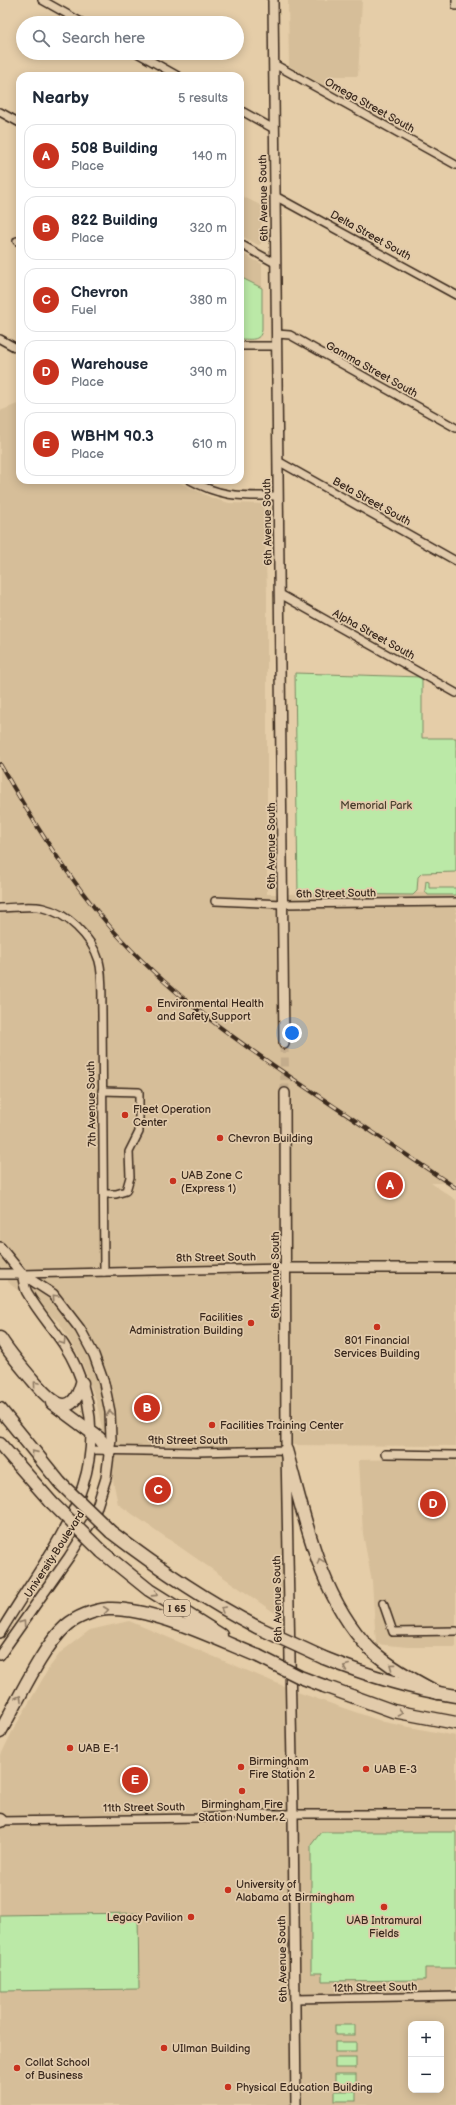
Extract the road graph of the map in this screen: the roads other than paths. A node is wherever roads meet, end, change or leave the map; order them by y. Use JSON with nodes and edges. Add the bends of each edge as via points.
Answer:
{"nodes":[{"id":1,"x":42,"y":0,"type":"edge"},
{"id":2,"x":273,"y":0,"type":"edge"},
{"id":3,"x":456,"y":0,"type":"edge"},
{"id":4,"x":456,"y":6,"type":"edge"},
{"id":5,"x":71,"y":16,"type":"edge"},
{"id":6,"x":149,"y":60,"type":"edge"},
{"id":7,"x":274,"y":64,"type":"junction"},
{"id":8,"x":171,"y":72,"type":"edge"},
{"id":9,"x":0,"y":112,"type":"edge"},
{"id":10,"x":244,"y":112,"type":"edge"},
{"id":11,"x":16,"y":121,"type":"edge"},
{"id":12,"x":274,"y":129,"type":"junction"},
{"id":13,"x":456,"y":165,"type":"edge"},
{"id":14,"x":275,"y":196,"type":"junction"},
{"id":15,"x":244,"y":246,"type":"edge"},
{"id":16,"x":275,"y":263,"type":"junction"},
{"id":17,"x":456,"y":295,"type":"edge"},
{"id":18,"x":277,"y":334,"type":"junction"},
{"id":19,"x":0,"y":339,"type":"edge"},
{"id":20,"x":244,"y":346,"type":"edge"},
{"id":21,"x":277,"y":346,"type":"junction"},
{"id":22,"x":16,"y":348,"type":"edge"},
{"id":23,"x":456,"y":428,"type":"edge"},
{"id":24,"x":278,"y":461,"type":"junction"},
{"id":25,"x":197,"y":484,"type":"edge"},
{"id":26,"x":278,"y":496,"type":"junction"},
{"id":27,"x":456,"y":560,"type":"edge"},
{"id":28,"x":280,"y":594,"type":"junction"},
{"id":29,"x":456,"y":693,"type":"edge"},
{"id":30,"x":215,"y":901,"type":"dead end"},
{"id":31,"x":456,"y":902,"type":"edge"},
{"id":32,"x":283,"y":904,"type":"junction"},
{"id":33,"x":0,"y":908,"type":"edge"},
{"id":34,"x":284,"y":1044,"type":"tunnel mouth"},
{"id":35,"x":102,"y":1091,"type":"junction"},
{"id":36,"x":285,"y":1093,"type":"tunnel mouth"},
{"id":37,"x":104,"y":1194,"type":"junction"},
{"id":38,"x":0,"y":1248,"type":"edge"},
{"id":39,"x":287,"y":1268,"type":"junction"},
{"id":40,"x":456,"y":1268,"type":"edge"},
{"id":41,"x":104,"y":1272,"type":"junction"},
{"id":42,"x":0,"y":1274,"type":"edge"},
{"id":43,"x":22,"y":1274,"type":"junction"},
{"id":44,"x":0,"y":1338,"type":"edge"},
{"id":45,"x":82,"y":1383,"type":"junction"},
{"id":46,"x":49,"y":1400,"type":"junction"},
{"id":47,"x":0,"y":1409,"type":"edge"},
{"id":48,"x":90,"y":1432,"type":"junction"},
{"id":49,"x":0,"y":1444,"type":"edge"},
{"id":50,"x":90,"y":1450,"type":"junction"},
{"id":51,"x":286,"y":1450,"type":"junction"},
{"id":52,"x":110,"y":1452,"type":"junction"},
{"id":53,"x":385,"y":1454,"type":"dead end"},
{"id":54,"x":456,"y":1456,"type":"edge"},
{"id":55,"x":383,"y":1603,"type":"dead end"},
{"id":56,"x":456,"y":1631,"type":"edge"},
{"id":57,"x":0,"y":1633,"type":"edge"},
{"id":58,"x":0,"y":1655,"type":"edge"},
{"id":59,"x":258,"y":1656,"type":"junction"},
{"id":60,"x":438,"y":1693,"type":"junction"},
{"id":61,"x":456,"y":1696,"type":"edge"},
{"id":62,"x":456,"y":1722,"type":"edge"},
{"id":63,"x":0,"y":1732,"type":"edge"},
{"id":64,"x":456,"y":1814,"type":"edge"},
{"id":65,"x":293,"y":1815,"type":"junction"},
{"id":66,"x":0,"y":1820,"type":"edge"},
{"id":67,"x":456,"y":1996,"type":"edge"},
{"id":68,"x":295,"y":1999,"type":"junction"},
{"id":69,"x":296,"y":2105,"type":"edge"}],
"edges":[{"from":1,"to":5,"type":"street"},
{"from":2,"to":7,"type":"main road","name":"6th Avenue South"},
{"from":3,"to":4,"type":"street"},
{"from":6,"to":8,"type":"street"},
{"from":7,"to":12,"type":"main road","name":"6th Avenue South"},
{"from":7,"to":13,"type":"street","name":"Omega Street South"},
{"from":9,"to":11,"type":"street"},
{"from":10,"to":12,"type":"street"},
{"from":12,"to":14,"type":"main road","name":"6th Avenue South"},
{"from":14,"to":16,"type":"main road","name":"6th Avenue South"},
{"from":14,"to":17,"type":"street","name":"Delta Street South"},
{"from":15,"to":16,"type":"street"},
{"from":16,"to":18,"type":"main road","name":"6th Avenue South"},
{"from":18,"to":21,"type":"main road","name":"6th Avenue South"},
{"from":18,"to":23,"type":"street","name":"Gamma Street South","via":[[290,335]]},
{"from":19,"to":22,"type":"street"},
{"from":20,"to":21,"type":"street"},
{"from":21,"to":24,"type":"main road","name":"6th Avenue South"},
{"from":24,"to":26,"type":"main road","name":"6th Avenue South"},
{"from":24,"to":27,"type":"street","name":"Beta Street South"},
{"from":25,"to":26,"type":"street","via":[[224,494]]},
{"from":26,"to":28,"type":"main road","name":"6th Avenue South"},
{"from":28,"to":29,"type":"street","name":"Alpha Street South"},
{"from":28,"to":32,"type":"main road","name":"6th Avenue South"},
{"from":30,"to":32,"type":"street","name":"6th Street South"},
{"from":31,"to":32,"type":"street","name":"6th Street South"},
{"from":32,"to":34,"type":"main road","name":"6th Avenue South"},
{"from":33,"to":35,"type":"street","name":"7th Avenue South","via":[[43,908],[68,918],[89,938],[97,951],[101,975]]},
{"from":35,"to":37,"type":"street","name":"7th Avenue South"},
{"from":35,"to":37,"type":"street","via":[[139,1092],[140,1116],[139,1132],[129,1152],[130,1178],[126,1191]]},
{"from":36,"to":39,"type":"main road","name":"6th Avenue South"},
{"from":37,"to":41,"type":"street","name":"7th Avenue South"},
{"from":38,"to":43,"type":"main road","name":"University Boulevard"},
{"from":39,"to":40,"type":"main road","name":"8th Street South"},
{"from":39,"to":41,"type":"street","name":"8th Street South"},
{"from":39,"to":51,"type":"main road","name":"6th Avenue South"},
{"from":41,"to":43,"type":"street","name":"8th Street South"},
{"from":42,"to":43,"type":"main road","name":"8th Street South"},
{"from":43,"to":45,"type":"main road","name":"University Boulevard","one_way":true,"via":[[27,1293],[63,1342]]},
{"from":52,"to":43,"type":"main road","name":"University Boulevard","one_way":true,"via":[[111,1426],[107,1397],[99,1368],[87,1342],[72,1317],[53,1294]]},
{"from":46,"to":44,"type":"highway","one_way":true},
{"from":45,"to":46,"type":"highway","via":[[69,1404],[60,1405]]},
{"from":45,"to":48,"type":"main road","name":"University Boulevard"},
{"from":46,"to":48,"type":"highway"},
{"from":60,"to":47,"type":"highway","number":"I 65","one_way":true,"bridge":true,"via":[[354,1671],[324,1658],[223,1610],[162,1571],[111,1532],[60,1483]]},
{"from":48,"to":50,"type":"main road","name":"University Boulevard"},
{"from":48,"to":52,"type":"highway","via":[[99,1438]]},
{"from":49,"to":59,"type":"highway","number":"I 65","one_way":true,"bridge":true,"via":[[51,1502],[102,1552],[149,1590]]},
{"from":50,"to":52,"type":"street","name":"9th Street South"},
{"from":50,"to":57,"type":"main road","name":"University Boulevard","via":[[82,1491],[71,1518]]},
{"from":51,"to":52,"type":"street","name":"9th Street South"},
{"from":60,"to":51,"type":"highway","one_way":true,"via":[[393,1667],[370,1648],[350,1625],[328,1584],[311,1537]]},
{"from":51,"to":65,"type":"main road","name":"6th Avenue South"},
{"from":58,"to":52,"type":"main road","name":"University Boulevard","one_way":true,"via":[[93,1519],[103,1492]]},
{"from":53,"to":54,"type":"street"},
{"from":55,"to":56,"type":"street","via":[[393,1632]]},
{"from":59,"to":62,"type":"highway","number":"I 65","one_way":true,"bridge":true,"via":[[300,1678],[393,1711]]},
{"from":63,"to":59,"type":"highway","one_way":true,"via":[[49,1646],[66,1626],[84,1615],[107,1609],[150,1614]]},
{"from":60,"to":61,"type":"highway","number":"I 65"},
{"from":64,"to":65,"type":"street","name":"11th Street South"},
{"from":65,"to":66,"type":"street","name":"11th Street South"},
{"from":65,"to":68,"type":"main road","name":"6th Avenue South"},
{"from":67,"to":68,"type":"street","name":"12th Street South"},
{"from":68,"to":69,"type":"main road","name":"6th Avenue South"}]}
